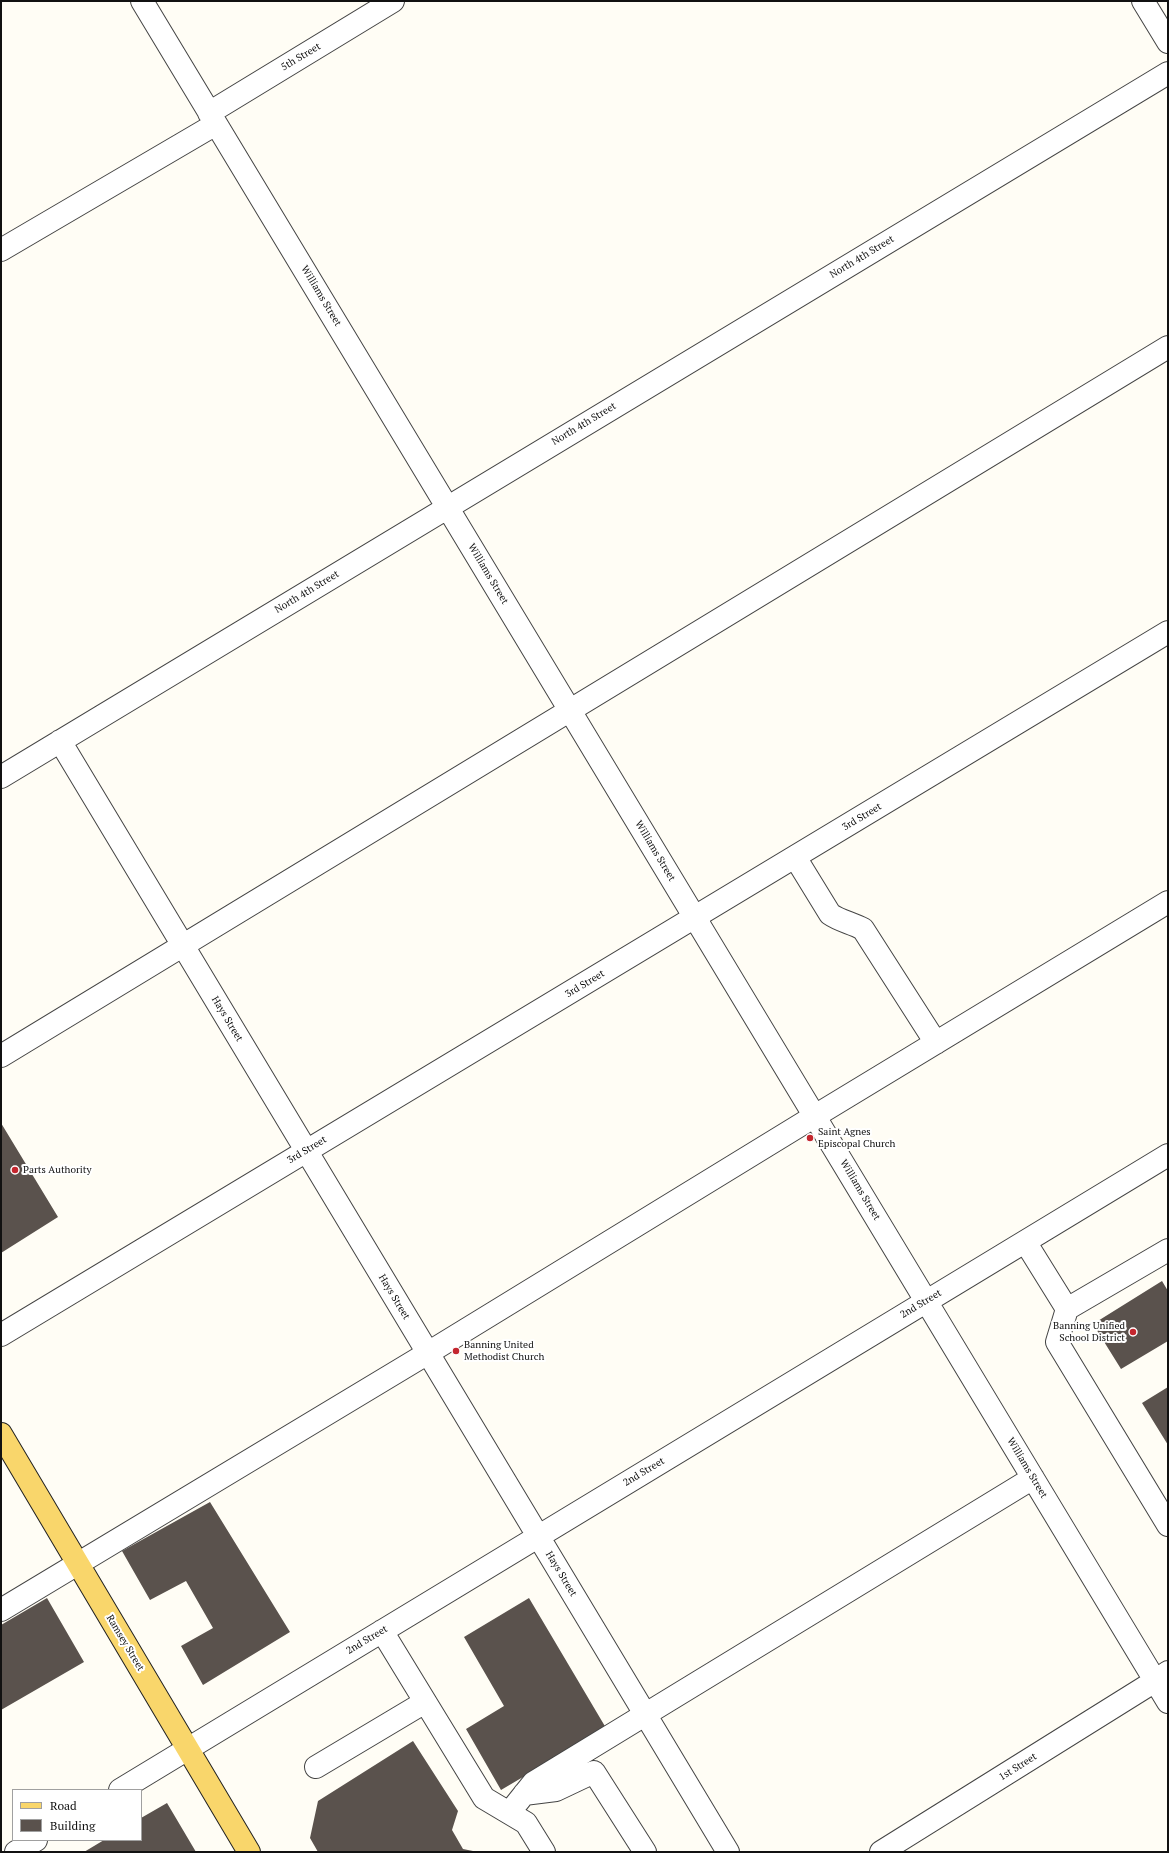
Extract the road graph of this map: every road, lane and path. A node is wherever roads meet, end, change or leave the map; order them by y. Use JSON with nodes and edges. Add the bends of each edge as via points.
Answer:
{"nodes":[{"id":1,"x":142,"y":1,"type":"edge"},
{"id":2,"x":393,"y":1,"type":"edge"},
{"id":3,"x":1143,"y":1,"type":"edge"},
{"id":4,"x":1168,"y":42,"type":"edge"},
{"id":5,"x":1168,"y":73,"type":"edge"},
{"id":6,"x":213,"y":119,"type":"junction"},
{"id":7,"x":1,"y":250,"type":"edge"},
{"id":8,"x":1168,"y":347,"type":"edge"},
{"id":9,"x":448,"y":506,"type":"junction"},
{"id":10,"x":1168,"y":632,"type":"edge"},
{"id":11,"x":571,"y":710,"type":"junction"},
{"id":12,"x":60,"y":741,"type":"junction"},
{"id":13,"x":1,"y":777,"type":"edge"},
{"id":14,"x":795,"y":857,"type":"junction"},
{"id":15,"x":1168,"y":902,"type":"edge"},
{"id":16,"x":695,"y":918,"type":"junction"},
{"id":17,"x":183,"y":946,"type":"junction"},
{"id":18,"x":936,"y":1043,"type":"junction"},
{"id":19,"x":1,"y":1056,"type":"edge"},
{"id":20,"x":815,"y":1116,"type":"junction"},
{"id":21,"x":306,"y":1151,"type":"junction"},
{"id":22,"x":1167,"y":1158,"type":"edge"},
{"id":23,"x":1026,"y":1243,"type":"junction"},
{"id":24,"x":1168,"y":1250,"type":"edge"},
{"id":25,"x":926,"y":1300,"type":"junction"},
{"id":26,"x":1067,"y":1309,"type":"junction"},
{"id":27,"x":1,"y":1335,"type":"edge"},
{"id":28,"x":428,"y":1353,"type":"junction"},
{"id":29,"x":1,"y":1434,"type":"edge"},
{"id":30,"x":1033,"y":1478,"type":"junction"},
{"id":31,"x":1167,"y":1521,"type":"edge"},
{"id":32,"x":538,"y":1536,"type":"junction"},
{"id":33,"x":78,"y":1564,"type":"junction"},
{"id":34,"x":1,"y":1610,"type":"edge"},
{"id":35,"x":382,"y":1631,"type":"junction"},
{"id":36,"x":1162,"y":1677,"type":"edge"},
{"id":37,"x":425,"y":1702,"type":"junction"},
{"id":38,"x":1168,"y":1702,"type":"edge"},
{"id":39,"x":645,"y":1714,"type":"junction"},
{"id":40,"x":188,"y":1749,"type":"junction"},
{"id":41,"x":316,"y":1767,"type":"dead end"},
{"id":42,"x":122,"y":1789,"type":"edge"},
{"id":43,"x":524,"y":1794,"type":"junction"},
{"id":44,"x":509,"y":1813,"type":"junction"},
{"id":45,"x":34,"y":1841,"type":"edge"},
{"id":46,"x":16,"y":1852,"type":"edge"},
{"id":47,"x":249,"y":1852,"type":"edge"},
{"id":48,"x":544,"y":1852,"type":"edge"},
{"id":49,"x":645,"y":1852,"type":"edge"},
{"id":50,"x":728,"y":1852,"type":"edge"},
{"id":51,"x":881,"y":1852,"type":"edge"}],
"edges":[{"from":1,"to":6,"type":"street","name":"Williams Street"},
{"from":2,"to":6,"type":"street","name":"5th Street"},
{"from":3,"to":4,"type":"street"},
{"from":5,"to":9,"type":"street","name":"North 4th Street"},
{"from":6,"to":7,"type":"street","name":"5th Street"},
{"from":6,"to":9,"type":"street","name":"Williams Street"},
{"from":8,"to":11,"type":"street"},
{"from":9,"to":11,"type":"street","name":"Williams Street"},
{"from":9,"to":12,"type":"street","name":"North 4th Street"},
{"from":10,"to":14,"type":"street","name":"3rd Street"},
{"from":11,"to":16,"type":"street","name":"Williams Street"},
{"from":11,"to":17,"type":"street"},
{"from":12,"to":13,"type":"street","name":"North 4th Street"},
{"from":12,"to":17,"type":"street","name":"Hays Street"},
{"from":14,"to":16,"type":"street","name":"3rd Street"},
{"from":14,"to":18,"type":"street","via":[[830,914],[863,929]]},
{"from":15,"to":18,"type":"street"},
{"from":16,"to":20,"type":"street","name":"Williams Street"},
{"from":16,"to":21,"type":"street","name":"3rd Street"},
{"from":17,"to":19,"type":"street"},
{"from":17,"to":21,"type":"street","name":"Hays Street"},
{"from":18,"to":20,"type":"street"},
{"from":20,"to":25,"type":"street","name":"Williams Street"},
{"from":20,"to":28,"type":"street"},
{"from":21,"to":27,"type":"street","name":"3rd Street"},
{"from":21,"to":28,"type":"street","name":"Hays Street"},
{"from":22,"to":23,"type":"street","name":"2nd Street"},
{"from":23,"to":25,"type":"street","name":"2nd Street"},
{"from":23,"to":26,"type":"street"},
{"from":24,"to":26,"type":"street"},
{"from":25,"to":30,"type":"street","name":"Williams Street"},
{"from":25,"to":32,"type":"street","name":"2nd Street"},
{"from":26,"to":31,"type":"street","via":[[1057,1342]]},
{"from":28,"to":32,"type":"street","name":"Hays Street"},
{"from":28,"to":33,"type":"street"},
{"from":29,"to":33,"type":"main road","name":"Ramsey Street"},
{"from":30,"to":36,"type":"street","name":"Williams Street"},
{"from":30,"to":39,"type":"street"},
{"from":32,"to":35,"type":"street","name":"2nd Street"},
{"from":32,"to":39,"type":"street","name":"Hays Street"},
{"from":33,"to":34,"type":"street"},
{"from":33,"to":40,"type":"main road","name":"Ramsey Street"},
{"from":35,"to":37,"type":"street"},
{"from":35,"to":40,"type":"street","name":"2nd Street"},
{"from":36,"to":38,"type":"street","name":"Williams Street"},
{"from":36,"to":51,"type":"street","name":"1st Street"},
{"from":37,"to":41,"type":"street"},
{"from":37,"to":44,"type":"street","via":[[484,1798]]},
{"from":39,"to":43,"type":"street","via":[[533,1782]]},
{"from":39,"to":50,"type":"street","name":"Hays Street"},
{"from":40,"to":42,"type":"street","name":"2nd Street"},
{"from":40,"to":47,"type":"main road","name":"Ramsey Street"},
{"from":43,"to":44,"type":"street"},
{"from":43,"to":49,"type":"street","via":[[556,1790],[594,1772]]},
{"from":44,"to":48,"type":"street","via":[[526,1823]]},
{"from":45,"to":46,"type":"street"}]}
